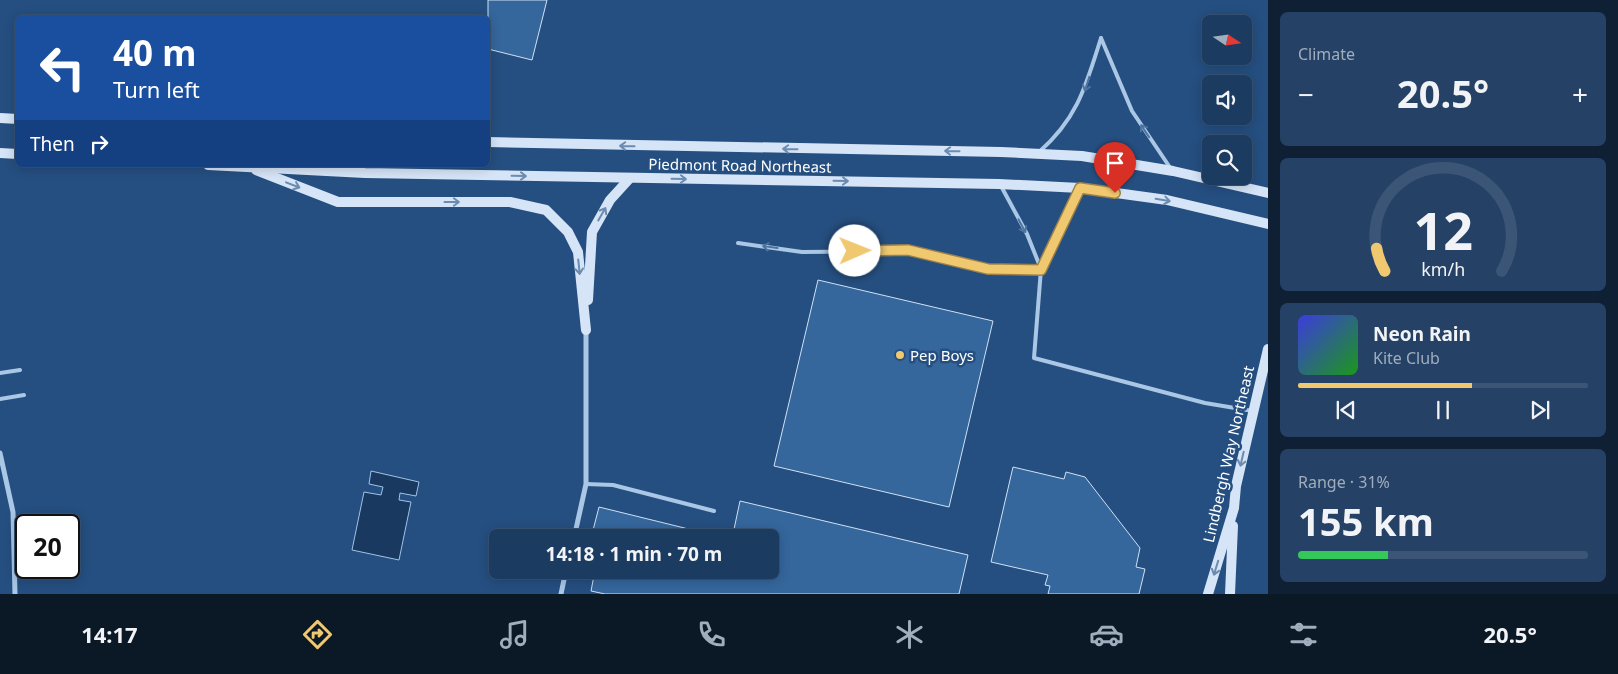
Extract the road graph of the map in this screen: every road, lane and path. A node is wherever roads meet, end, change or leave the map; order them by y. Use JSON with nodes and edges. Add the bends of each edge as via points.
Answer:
{"nodes":[{"id":1,"x":0,"y":118,"type":"edge"},
{"id":2,"x":15,"y":119,"type":"edge"},
{"id":3,"x":490,"y":142,"type":"edge"},
{"id":4,"x":0,"y":153,"type":"edge"},
{"id":5,"x":15,"y":154,"type":"edge"},
{"id":6,"x":1037,"y":154,"type":"junction"},
{"id":7,"x":248,"y":167,"type":"joint"},
{"id":8,"x":1173,"y":171,"type":"junction"},
{"id":9,"x":630,"y":178,"type":"junction"},
{"id":10,"x":1000,"y":184,"type":"junction"},
{"id":11,"x":1080,"y":188,"type":"junction"},
{"id":12,"x":1268,"y":193,"type":"edge"},
{"id":13,"x":1268,"y":224,"type":"edge"},
{"id":14,"x":738,"y":243,"type":"dead end"},
{"id":15,"x":1041,"y":270,"type":"junction"},
{"id":16,"x":586,"y":330,"type":"junction"},
{"id":17,"x":1268,"y":349,"type":"edge"},
{"id":18,"x":20,"y":370,"type":"dead end"},
{"id":19,"x":0,"y":373,"type":"edge"},
{"id":20,"x":24,"y":395,"type":"dead end"},
{"id":21,"x":0,"y":399,"type":"edge"},
{"id":22,"x":1253,"y":412,"type":"junction"},
{"id":23,"x":0,"y":453,"type":"edge"},
{"id":24,"x":586,"y":484,"type":"junction"},
{"id":25,"x":1234,"y":508,"type":"junction"},
{"id":26,"x":714,"y":511,"type":"dead end"},
{"id":27,"x":576,"y":529,"type":"edge"},
{"id":28,"x":14,"y":537,"type":"joint"},
{"id":29,"x":14,"y":555,"type":"joint"},
{"id":30,"x":564,"y":579,"type":"edge"},
{"id":31,"x":15,"y":594,"type":"edge"},
{"id":32,"x":561,"y":594,"type":"edge"},
{"id":33,"x":1208,"y":594,"type":"edge"},
{"id":34,"x":1230,"y":594,"type":"edge"}],
"edges":[{"from":1,"to":2,"type":"main road"},
{"from":6,"to":3,"type":"main road","name":"Piedmont Road Northeast","one_way":true},
{"from":4,"to":5,"type":"main road"},
{"from":6,"to":8,"type":"main road","name":"Piedmont Road Northeast","via":[[1082,156]]},
{"from":8,"to":6,"type":"lane","one_way":true,"via":[[1132,111],[1101,38],[1085,91],[1071,116]]},
{"from":7,"to":9,"type":"main road","name":"Piedmont Road Northeast","one_way":true,"via":[[365,173]]},
{"from":7,"to":16,"type":"main road","one_way":true,"via":[[338,202],[510,202],[546,210],[568,232],[578,252]]},
{"from":8,"to":12,"type":"main road","name":"Piedmont Road Northeast"},
{"from":9,"to":10,"type":"main road","name":"Piedmont Road Northeast","one_way":true},
{"from":16,"to":9,"type":"main road","one_way":true,"via":[[592,232],[610,200]]},
{"from":10,"to":11,"type":"main road","name":"Piedmont Road Northeast"},
{"from":10,"to":15,"type":"lane","one_way":true,"via":[[1027,234]]},
{"from":11,"to":13,"type":"main road","name":"Piedmont Road Northeast","one_way":true,"via":[[1167,200]]},
{"from":11,"to":15,"type":"lane"},
{"from":15,"to":14,"type":"lane","one_way":true,"via":[[988,269],[908,250],[802,252]]},
{"from":15,"to":22,"type":"lane","via":[[1034,358],[1205,403]]},
{"from":16,"to":24,"type":"street"},
{"from":17,"to":22,"type":"main road","name":"Lindbergh Way Northeast"},
{"from":18,"to":19,"type":"lane"},
{"from":20,"to":21,"type":"lane"},
{"from":22,"to":25,"type":"main road","name":"Lindbergh Way Northeast","one_way":true},
{"from":23,"to":28,"type":"street","via":[[13,512]]},
{"from":24,"to":26,"type":"lane","via":[[613,485]]},
{"from":24,"to":27,"type":"street"},
{"from":25,"to":33,"type":"main road","name":"Lindbergh Way Northeast","one_way":true},
{"from":25,"to":34,"type":"main road"},
{"from":28,"to":29,"type":"street"},
{"from":29,"to":31,"type":"street"},
{"from":30,"to":32,"type":"street"}]}
